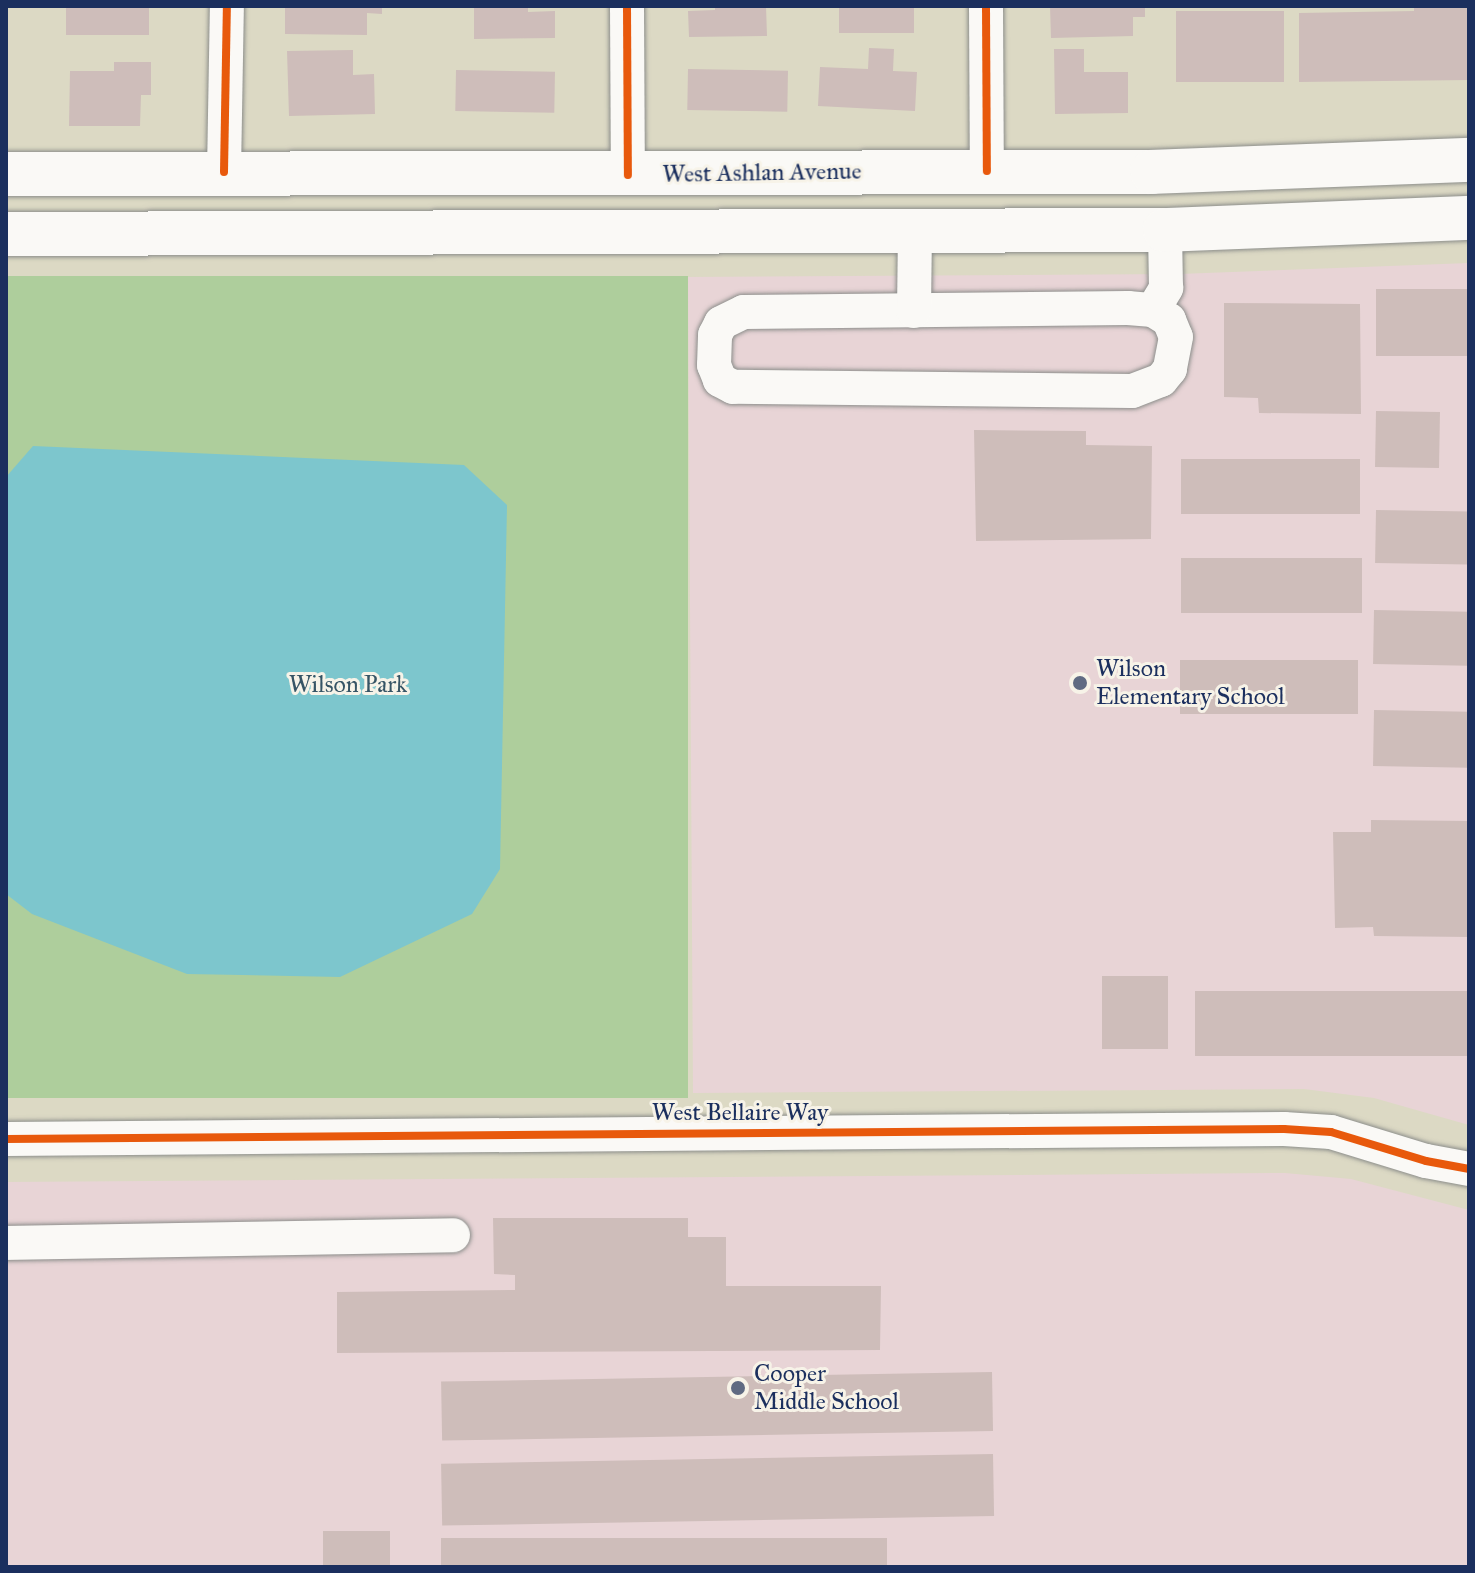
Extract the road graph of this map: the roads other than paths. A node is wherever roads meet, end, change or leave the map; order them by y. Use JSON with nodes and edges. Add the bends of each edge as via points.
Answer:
{"nodes":[{"id":1,"x":227,"y":6,"type":"edge"},
{"id":2,"x":627,"y":6,"type":"edge"},
{"id":3,"x":986,"y":6,"type":"edge"},
{"id":4,"x":1469,"y":160,"type":"edge"},
{"id":5,"x":1282,"y":168,"type":"junction"},
{"id":6,"x":987,"y":171,"type":"junction"},
{"id":7,"x":224,"y":172,"type":"junction"},
{"id":8,"x":6,"y":174,"type":"edge"},
{"id":9,"x":628,"y":175,"type":"junction"},
{"id":10,"x":1469,"y":218,"type":"edge"},
{"id":11,"x":915,"y":229,"type":"junction"},
{"id":12,"x":1165,"y":230,"type":"junction"},
{"id":13,"x":226,"y":233,"type":"junction"},
{"id":14,"x":6,"y":234,"type":"edge"},
{"id":15,"x":1153,"y":310,"type":"junction"},
{"id":16,"x":914,"y":311,"type":"junction"},
{"id":17,"x":6,"y":1139,"type":"edge"},
{"id":18,"x":1469,"y":1169,"type":"edge"},
{"id":19,"x":453,"y":1235,"type":"dead end"},
{"id":20,"x":6,"y":1243,"type":"edge"}],
"edges":[{"from":1,"to":7,"type":"street"},
{"from":2,"to":9,"type":"street"},
{"from":3,"to":6,"type":"street"},
{"from":4,"to":5,"type":"main road","name":"West Ashlan Avenue"},
{"from":5,"to":6,"type":"main road","name":"West Ashlan Avenue"},
{"from":5,"to":11,"type":"main road","via":[[1112,201],[950,202],[923,216]]},
{"from":6,"to":9,"type":"main road","name":"West Ashlan Avenue"},
{"from":7,"to":8,"type":"main road","name":"West Ashlan Avenue"},
{"from":7,"to":9,"type":"main road","name":"West Ashlan Avenue"},
{"from":9,"to":13,"type":"main road","via":[[604,200],[354,205]]},
{"from":10,"to":12,"type":"main road"},
{"from":11,"to":12,"type":"main road"},
{"from":11,"to":13,"type":"main road"},
{"from":11,"to":16,"type":"street"},
{"from":12,"to":15,"type":"street","via":[[1166,288]]},
{"from":13,"to":14,"type":"main road"},
{"from":15,"to":16,"type":"street"},
{"from":15,"to":16,"type":"street","via":[[1169,320],[1176,353],[1161,380],[1132,391],[733,387],[720,380],[714,365],[721,323],[744,312]]},
{"from":17,"to":18,"type":"street","name":"West Bellaire Way","via":[[1284,1129],[1331,1132]]},
{"from":19,"to":20,"type":"street"}]}
